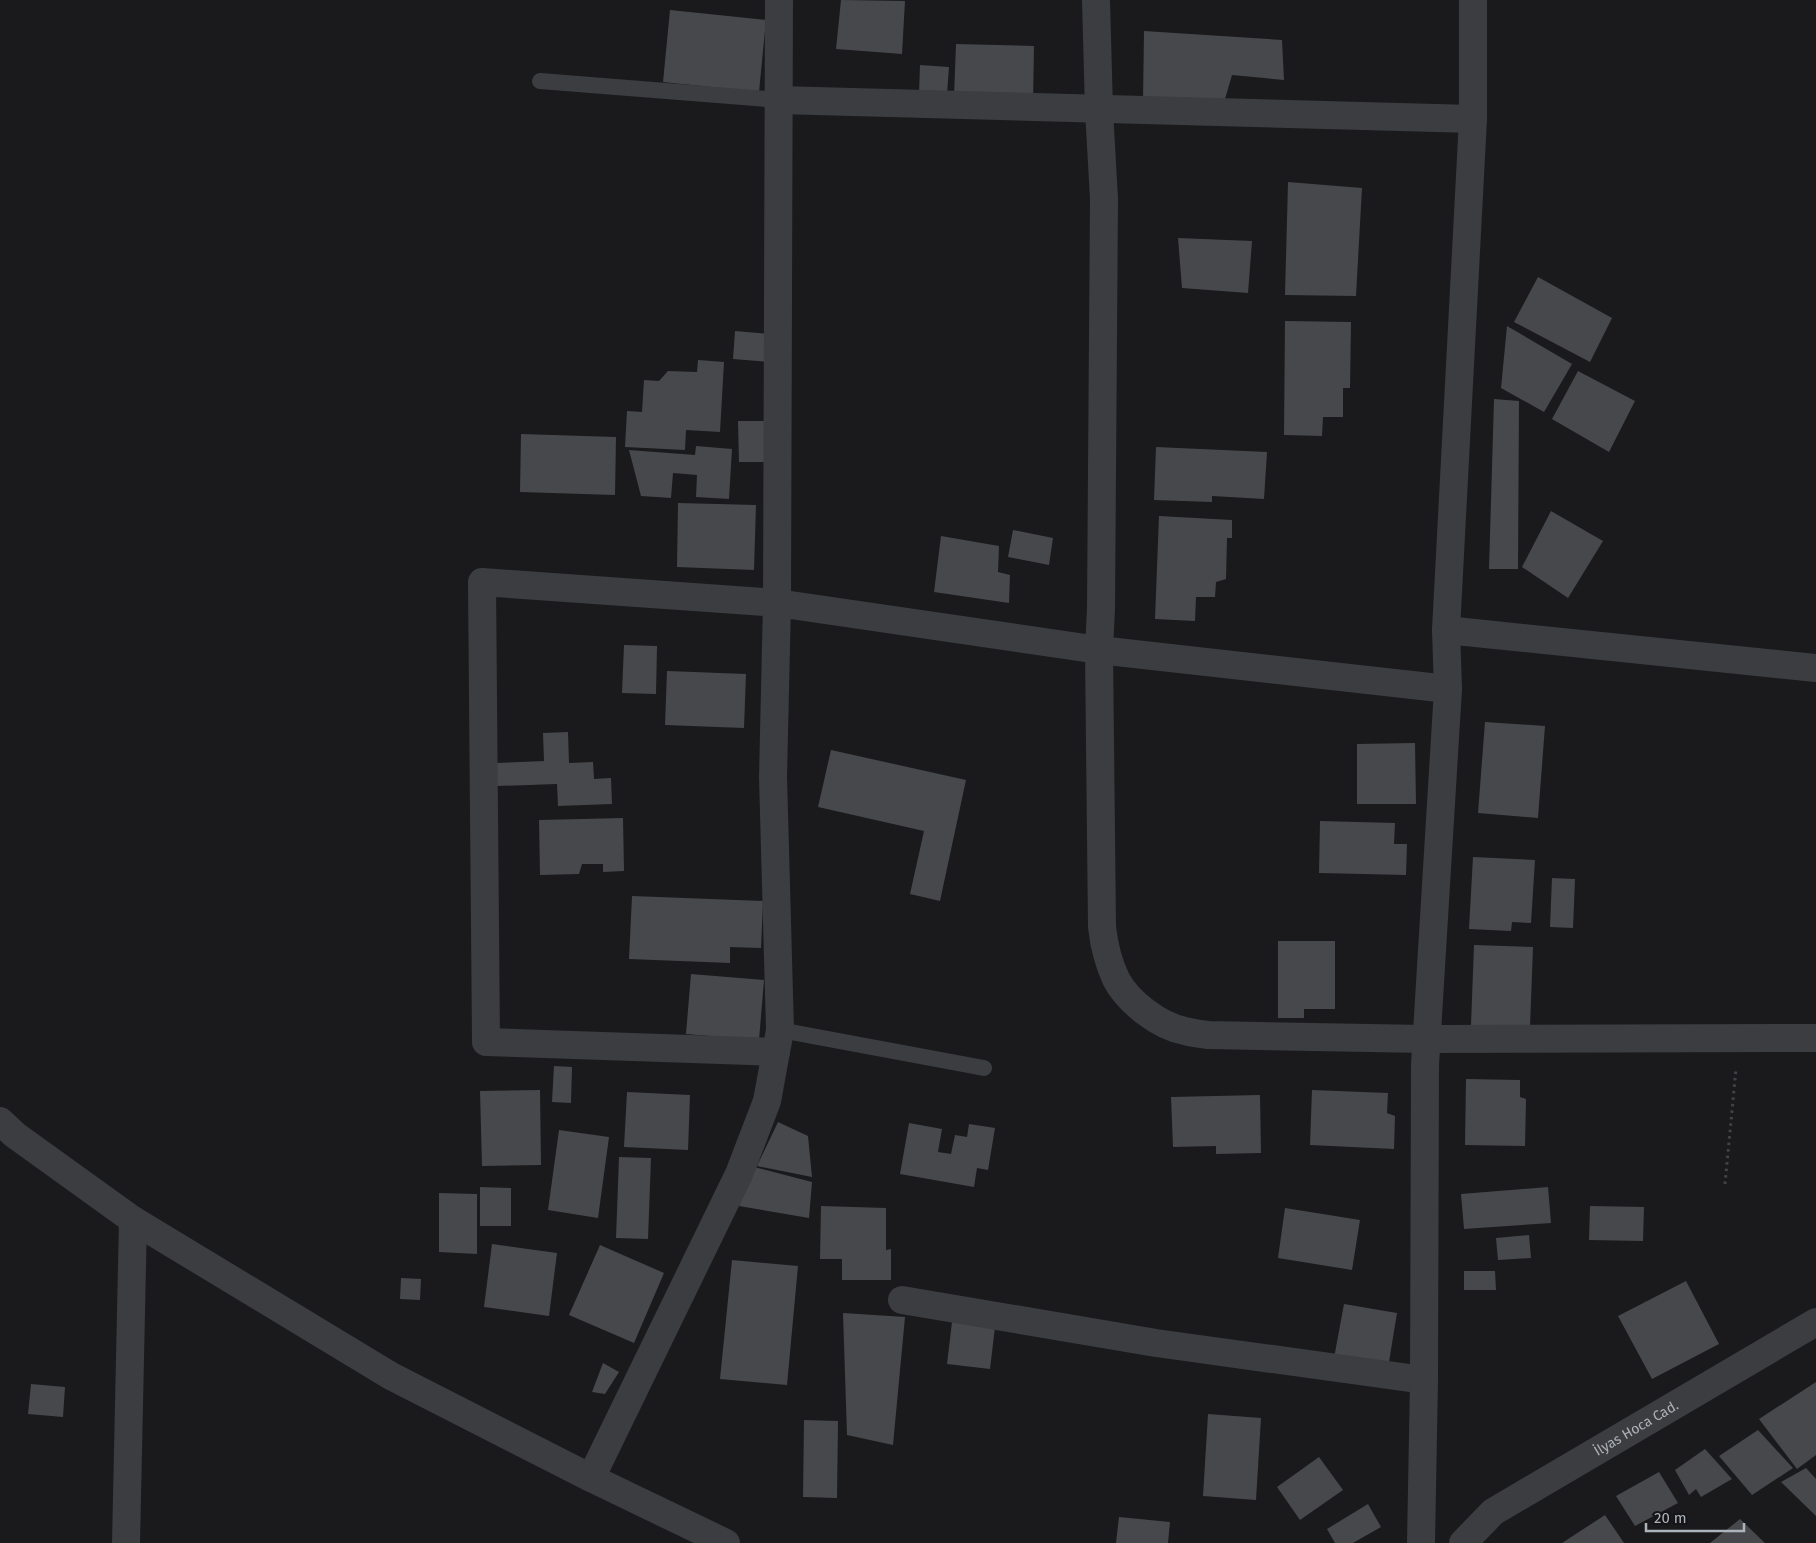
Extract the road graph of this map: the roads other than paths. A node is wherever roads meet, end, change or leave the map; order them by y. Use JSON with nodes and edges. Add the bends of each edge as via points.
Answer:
{"nodes":[{"id":1,"x":779,"y":0,"type":"edge"},
{"id":2,"x":1096,"y":0,"type":"edge"},
{"id":3,"x":1473,"y":0,"type":"edge"},
{"id":4,"x":540,"y":81,"type":"dead end"},
{"id":5,"x":778,"y":100,"type":"junction"},
{"id":6,"x":1099,"y":110,"type":"junction"},
{"id":7,"x":1473,"y":119,"type":"junction"},
{"id":8,"x":778,"y":603,"type":"junction"},
{"id":9,"x":1446,"y":630,"type":"junction"},
{"id":10,"x":1099,"y":650,"type":"junction"},
{"id":11,"x":1816,"y":668,"type":"edge"},
{"id":12,"x":1448,"y":689,"type":"junction"},
{"id":13,"x":1816,"y":1038,"type":"edge"},
{"id":14,"x":1426,"y":1039,"type":"junction"},
{"id":15,"x":778,"y":1041,"type":"junction"},
{"id":16,"x":984,"y":1068,"type":"dead end"},
{"id":17,"x":0,"y":1121,"type":"edge"},
{"id":18,"x":133,"y":1220,"type":"junction"},
{"id":19,"x":902,"y":1300,"type":"dead end"},
{"id":20,"x":1816,"y":1322,"type":"edge"},
{"id":21,"x":1424,"y":1380,"type":"junction"},
{"id":22,"x":591,"y":1478,"type":"junction"},
{"id":23,"x":126,"y":1543,"type":"edge"},
{"id":24,"x":726,"y":1543,"type":"edge"},
{"id":25,"x":1422,"y":1543,"type":"edge"},
{"id":26,"x":1463,"y":1543,"type":"edge"}],
"edges":[{"from":1,"to":5,"type":"street"},
{"from":2,"to":6,"type":"street"},
{"from":3,"to":7,"type":"street"},
{"from":4,"to":5,"type":"lane"},
{"from":5,"to":6,"type":"street"},
{"from":5,"to":8,"type":"street"},
{"from":6,"to":7,"type":"street"},
{"from":6,"to":10,"type":"street","via":[[1104,198]]},
{"from":7,"to":9,"type":"street"},
{"from":8,"to":10,"type":"street"},
{"from":8,"to":15,"type":"street","via":[[773,777]]},
{"from":8,"to":15,"type":"street","via":[[482,582],[486,1042]]},
{"from":9,"to":11,"type":"street"},
{"from":9,"to":12,"type":"street"},
{"from":10,"to":12,"type":"street"},
{"from":10,"to":14,"type":"street","via":[[1104,948],[1117,980],[1137,1005],[1159,1021],[1183,1031],[1208,1035]]},
{"from":12,"to":14,"type":"street"},
{"from":13,"to":14,"type":"street"},
{"from":14,"to":21,"type":"street"},
{"from":15,"to":16,"type":"lane"},
{"from":15,"to":22,"type":"street","via":[[767,1101],[739,1174]]},
{"from":17,"to":18,"type":"street"},
{"from":18,"to":22,"type":"street","via":[[391,1376]]},
{"from":18,"to":23,"type":"street"},
{"from":19,"to":21,"type":"street","via":[[1156,1343]]},
{"from":20,"to":26,"type":"street","name":"İlyas Hoca Cad.","via":[[1493,1512]]},
{"from":21,"to":25,"type":"street"},
{"from":22,"to":24,"type":"street"}]}
